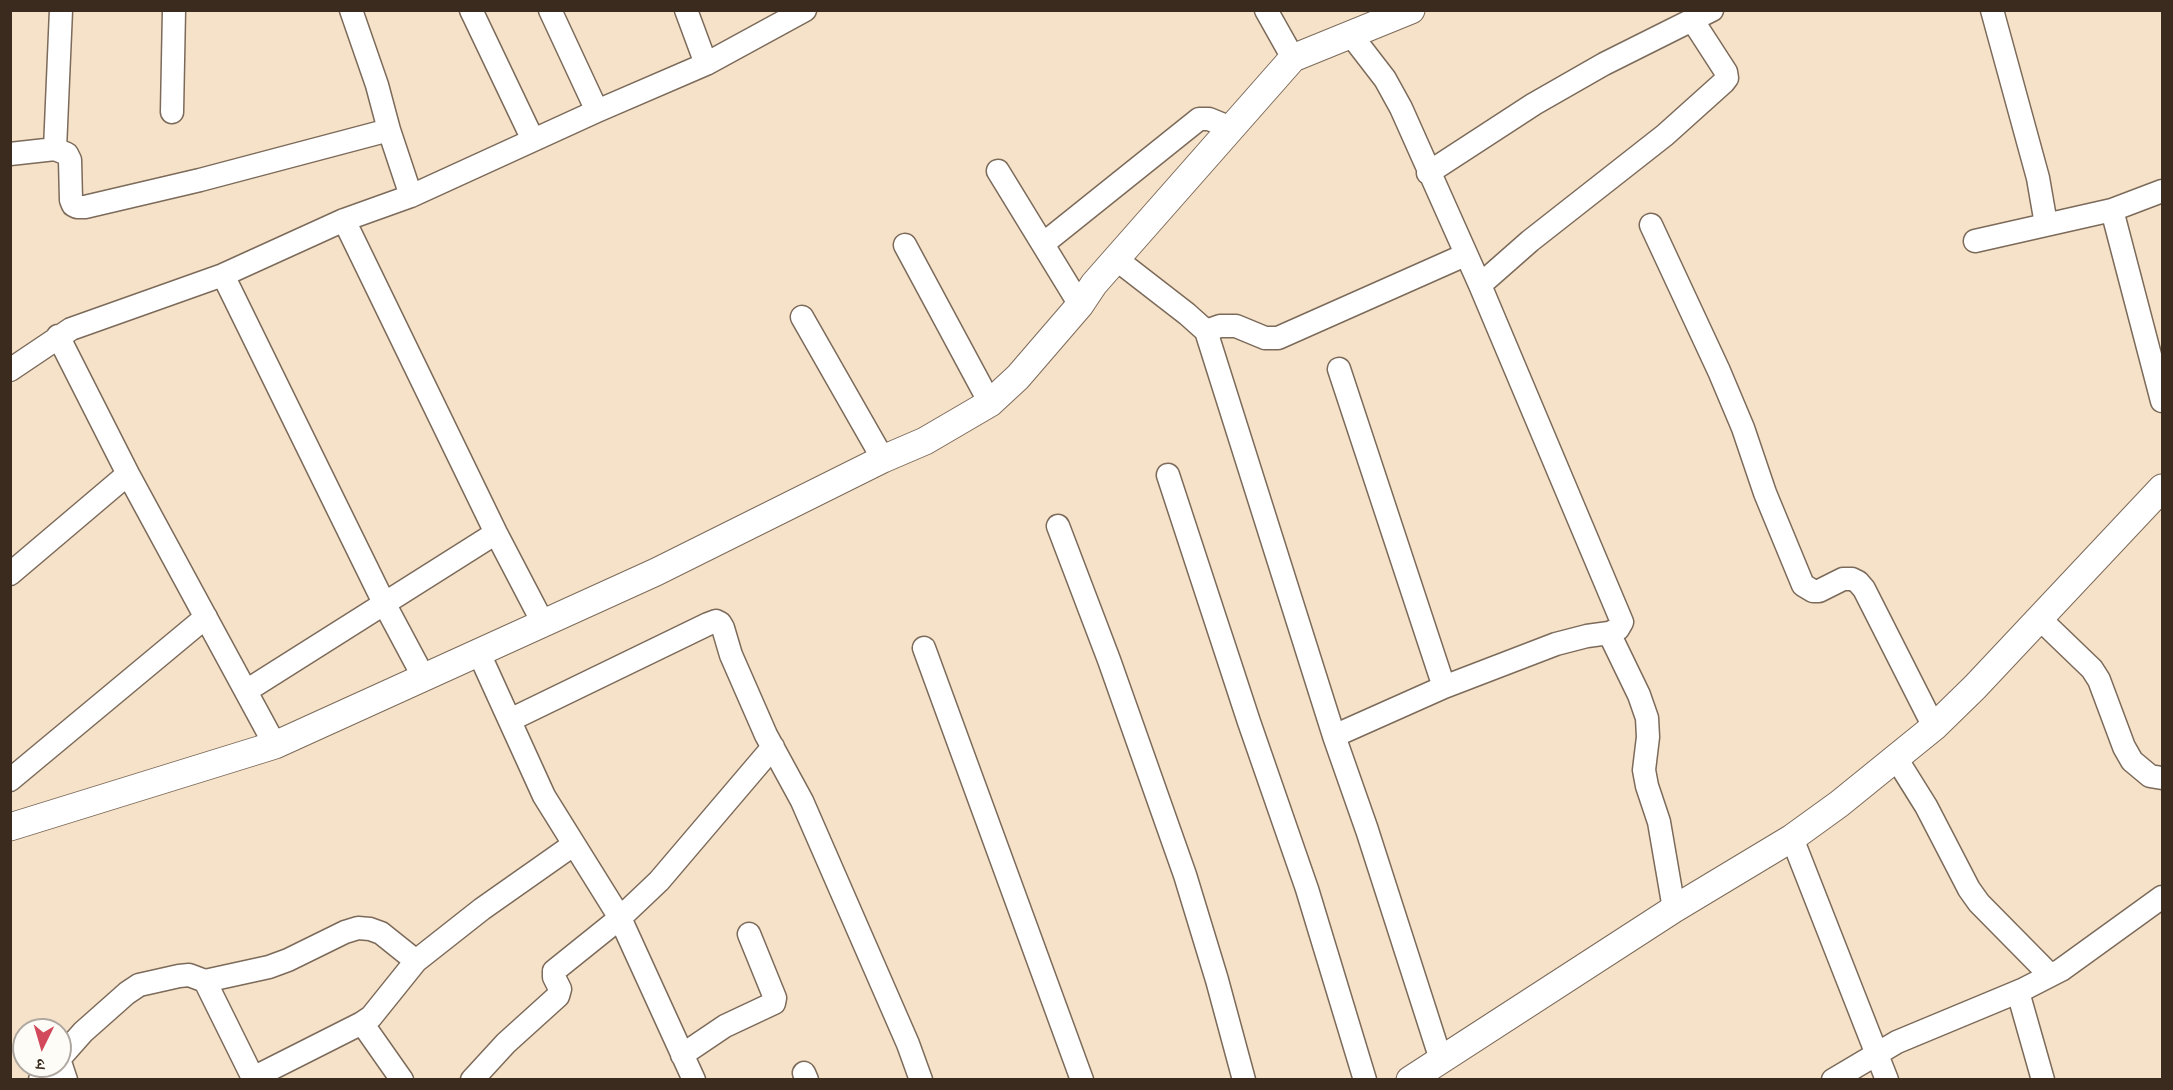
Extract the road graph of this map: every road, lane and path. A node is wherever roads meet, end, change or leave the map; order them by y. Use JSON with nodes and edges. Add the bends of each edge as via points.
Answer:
{"nodes":[{"id":1,"x":61,"y":10,"type":"edge"},
{"id":2,"x":174,"y":10,"type":"edge"},
{"id":3,"x":351,"y":10,"type":"edge"},
{"id":4,"x":471,"y":10,"type":"edge"},
{"id":5,"x":550,"y":10,"type":"edge"},
{"id":6,"x":686,"y":10,"type":"edge"},
{"id":7,"x":805,"y":10,"type":"edge"},
{"id":8,"x":1266,"y":10,"type":"edge"},
{"id":9,"x":1411,"y":10,"type":"edge"},
{"id":10,"x":1992,"y":10,"type":"edge"},
{"id":11,"x":1702,"y":16,"type":"edge"},
{"id":12,"x":1351,"y":35,"type":"junction"},
{"id":13,"x":1293,"y":58,"type":"junction"},
{"id":14,"x":706,"y":64,"type":"junction"},
{"id":15,"x":597,"y":111,"type":"junction"},
{"id":16,"x":172,"y":112,"type":"dead end"},
{"id":17,"x":1231,"y":128,"type":"junction"},
{"id":18,"x":389,"y":130,"type":"junction"},
{"id":19,"x":533,"y":140,"type":"junction"},
{"id":20,"x":55,"y":150,"type":"junction"},
{"id":21,"x":10,"y":154,"type":"edge"},
{"id":22,"x":998,"y":171,"type":"dead end"},
{"id":23,"x":1428,"y":173,"type":"junction"},
{"id":24,"x":2163,"y":191,"type":"edge"},
{"id":25,"x":411,"y":196,"type":"junction"},
{"id":26,"x":2112,"y":210,"type":"junction"},
{"id":27,"x":344,"y":220,"type":"junction"},
{"id":28,"x":2046,"y":224,"type":"junction"},
{"id":29,"x":1651,"y":225,"type":"dead end"},
{"id":30,"x":1975,"y":241,"type":"dead end"},
{"id":31,"x":1043,"y":244,"type":"junction"},
{"id":32,"x":905,"y":245,"type":"dead end"},
{"id":33,"x":1465,"y":255,"type":"junction"},
{"id":34,"x":1116,"y":259,"type":"junction"},
{"id":35,"x":223,"y":275,"type":"junction"},
{"id":36,"x":1479,"y":285,"type":"junction"},
{"id":37,"x":1080,"y":305,"type":"junction"},
{"id":38,"x":802,"y":316,"type":"dead end"},
{"id":39,"x":1197,"y":323,"type":"junction"},
{"id":40,"x":58,"y":336,"type":"junction"},
{"id":41,"x":1339,"y":369,"type":"dead end"},
{"id":42,"x":10,"y":370,"type":"edge"},
{"id":43,"x":2163,"y":402,"type":"edge"},
{"id":44,"x":990,"y":403,"type":"junction"},
{"id":45,"x":883,"y":459,"type":"junction"},
{"id":46,"x":128,"y":474,"type":"junction"},
{"id":47,"x":1168,"y":475,"type":"dead end"},
{"id":48,"x":2163,"y":488,"type":"edge"},
{"id":49,"x":1058,"y":526,"type":"dead end"},
{"id":50,"x":496,"y":533,"type":"junction"},
{"id":51,"x":10,"y":574,"type":"edge"},
{"id":52,"x":384,"y":603,"type":"junction"},
{"id":53,"x":206,"y":617,"type":"junction"},
{"id":54,"x":2039,"y":618,"type":"junction"},
{"id":55,"x":543,"y":622,"type":"junction"},
{"id":56,"x":1609,"y":633,"type":"junction"},
{"id":57,"x":924,"y":648,"type":"dead end"},
{"id":58,"x":478,"y":651,"type":"junction"},
{"id":59,"x":424,"y":678,"type":"junction"},
{"id":60,"x":1444,"y":687,"type":"junction"},
{"id":61,"x":246,"y":691,"type":"junction"},
{"id":62,"x":503,"y":704,"type":"junction"},
{"id":63,"x":1934,"y":727,"type":"junction"},
{"id":64,"x":1334,"y":736,"type":"junction"},
{"id":65,"x":275,"y":745,"type":"junction"},
{"id":66,"x":773,"y":747,"type":"junction"},
{"id":67,"x":1896,"y":758,"type":"junction"},
{"id":68,"x":2163,"y":777,"type":"edge"},
{"id":69,"x":10,"y":780,"type":"edge"},
{"id":70,"x":10,"y":827,"type":"edge"},
{"id":71,"x":1792,"y":838,"type":"junction"},
{"id":72,"x":573,"y":845,"type":"junction"},
{"id":73,"x":2163,"y":897,"type":"edge"},
{"id":74,"x":1674,"y":909,"type":"junction"},
{"id":75,"x":620,"y":918,"type":"junction"},
{"id":76,"x":749,"y":934,"type":"dead end"},
{"id":77,"x":416,"y":961,"type":"junction"},
{"id":78,"x":2050,"y":975,"type":"junction"},
{"id":79,"x":205,"y":981,"type":"junction"},
{"id":80,"x":2018,"y":992,"type":"junction"},
{"id":81,"x":362,"y":1023,"type":"junction"},
{"id":82,"x":72,"y":1045,"type":"edge"},
{"id":83,"x":1876,"y":1053,"type":"junction"},
{"id":84,"x":682,"y":1055,"type":"junction"},
{"id":85,"x":1427,"y":1072,"type":"edge"},
{"id":86,"x":253,"y":1079,"type":"edge"},
{"id":87,"x":402,"y":1080,"type":"edge"},
{"id":88,"x":472,"y":1080,"type":"edge"},
{"id":89,"x":694,"y":1080,"type":"edge"},
{"id":90,"x":921,"y":1080,"type":"edge"},
{"id":91,"x":1082,"y":1080,"type":"edge"},
{"id":92,"x":1244,"y":1080,"type":"edge"},
{"id":93,"x":1365,"y":1080,"type":"edge"},
{"id":94,"x":1833,"y":1080,"type":"edge"},
{"id":95,"x":1887,"y":1080,"type":"edge"},
{"id":96,"x":2043,"y":1080,"type":"edge"}],
"edges":[{"from":1,"to":20,"type":"street"},
{"from":2,"to":16,"type":"street"},
{"from":3,"to":18,"type":"street"},
{"from":4,"to":19,"type":"street"},
{"from":5,"to":15,"type":"street"},
{"from":6,"to":14,"type":"street"},
{"from":7,"to":14,"type":"street"},
{"from":8,"to":13,"type":"street"},
{"from":9,"to":12,"type":"street"},
{"from":10,"to":28,"type":"street","via":[[2038,178]]},
{"from":11,"to":23,"type":"street","via":[[1604,64]]},
{"from":11,"to":36,"type":"street","via":[[1726,72],[1724,82],[1665,135]]},
{"from":12,"to":13,"type":"street"},
{"from":12,"to":23,"type":"street","via":[[1401,108]]},
{"from":13,"to":17,"type":"street"},
{"from":14,"to":15,"type":"street"},
{"from":15,"to":19,"type":"street"},
{"from":17,"to":31,"type":"street","via":[[1199,119]]},
{"from":17,"to":34,"type":"street"},
{"from":18,"to":20,"type":"street","via":[[85,207],[73,205],[70,160],[67,154]]},
{"from":18,"to":25,"type":"street"},
{"from":19,"to":25,"type":"street"},
{"from":20,"to":21,"type":"street"},
{"from":22,"to":31,"type":"street"},
{"from":23,"to":33,"type":"street"},
{"from":24,"to":26,"type":"street"},
{"from":25,"to":27,"type":"street"},
{"from":26,"to":28,"type":"street"},
{"from":26,"to":43,"type":"street"},
{"from":27,"to":35,"type":"street"},
{"from":27,"to":50,"type":"street"},
{"from":28,"to":30,"type":"street"},
{"from":29,"to":63,"type":"street","via":[[1719,370],[1803,585],[1819,591],[1844,579],[1858,582]]},
{"from":31,"to":37,"type":"street"},
{"from":32,"to":44,"type":"street"},
{"from":33,"to":36,"type":"street"},
{"from":33,"to":39,"type":"street","via":[[1278,338],[1265,338],[1236,326]]},
{"from":34,"to":37,"type":"street"},
{"from":34,"to":39,"type":"street"},
{"from":35,"to":40,"type":"street"},
{"from":35,"to":52,"type":"street"},
{"from":36,"to":56,"type":"street","via":[[1620,617],[1621,626]]},
{"from":37,"to":44,"type":"street","via":[[1018,378]]},
{"from":38,"to":45,"type":"street"},
{"from":39,"to":64,"type":"street"},
{"from":40,"to":42,"type":"street"},
{"from":40,"to":46,"type":"street"},
{"from":41,"to":60,"type":"street"},
{"from":44,"to":45,"type":"street","via":[[925,441]]},
{"from":45,"to":55,"type":"street","via":[[656,572]]},
{"from":46,"to":51,"type":"street"},
{"from":46,"to":53,"type":"street"},
{"from":47,"to":93,"type":"street","via":[[1307,889]]},
{"from":48,"to":54,"type":"street"},
{"from":49,"to":92,"type":"street","via":[[1185,875]]},
{"from":50,"to":52,"type":"street"},
{"from":50,"to":55,"type":"street"},
{"from":52,"to":59,"type":"street"},
{"from":52,"to":61,"type":"street"},
{"from":53,"to":61,"type":"street"},
{"from":53,"to":69,"type":"street"},
{"from":54,"to":63,"type":"street"},
{"from":54,"to":68,"type":"street","via":[[2092,669],[2132,761],[2150,776]]},
{"from":55,"to":58,"type":"street"},
{"from":56,"to":60,"type":"street","via":[[1556,644]]},
{"from":56,"to":74,"type":"street","via":[[1647,718],[1644,770],[1659,822]]},
{"from":57,"to":91,"type":"street"},
{"from":58,"to":59,"type":"street"},
{"from":58,"to":62,"type":"street"},
{"from":59,"to":65,"type":"street"},
{"from":60,"to":64,"type":"street"},
{"from":61,"to":65,"type":"street"},
{"from":62,"to":66,"type":"street","via":[[716,621],[723,627],[731,655]]},
{"from":62,"to":72,"type":"street","via":[[544,796]]},
{"from":63,"to":67,"type":"street"},
{"from":64,"to":85,"type":"street","via":[[1367,830]]},
{"from":65,"to":70,"type":"street"},
{"from":66,"to":75,"type":"street","via":[[659,881]]},
{"from":66,"to":90,"type":"street","via":[[802,801]]},
{"from":67,"to":71,"type":"street"},
{"from":67,"to":78,"type":"street","via":[[1969,889]]},
{"from":71,"to":74,"type":"street"},
{"from":71,"to":83,"type":"street"},
{"from":72,"to":75,"type":"street"},
{"from":72,"to":77,"type":"street"},
{"from":73,"to":78,"type":"street"},
{"from":74,"to":85,"type":"street"},
{"from":75,"to":84,"type":"street"},
{"from":75,"to":88,"type":"street","via":[[554,971],[560,989],[558,996],[506,1042]]},
{"from":76,"to":84,"type":"street","via":[[774,1003],[725,1026]]},
{"from":77,"to":79,"type":"street","via":[[381,933],[358,928],[279,963]]},
{"from":77,"to":81,"type":"street"},
{"from":78,"to":80,"type":"street"},
{"from":79,"to":82,"type":"street","via":[[196,976],[179,976],[140,985]]},
{"from":79,"to":86,"type":"street"},
{"from":80,"to":83,"type":"street"},
{"from":80,"to":96,"type":"street"},
{"from":81,"to":86,"type":"street"},
{"from":81,"to":87,"type":"street"},
{"from":83,"to":94,"type":"street"},
{"from":83,"to":95,"type":"street"},
{"from":84,"to":89,"type":"street"}]}
